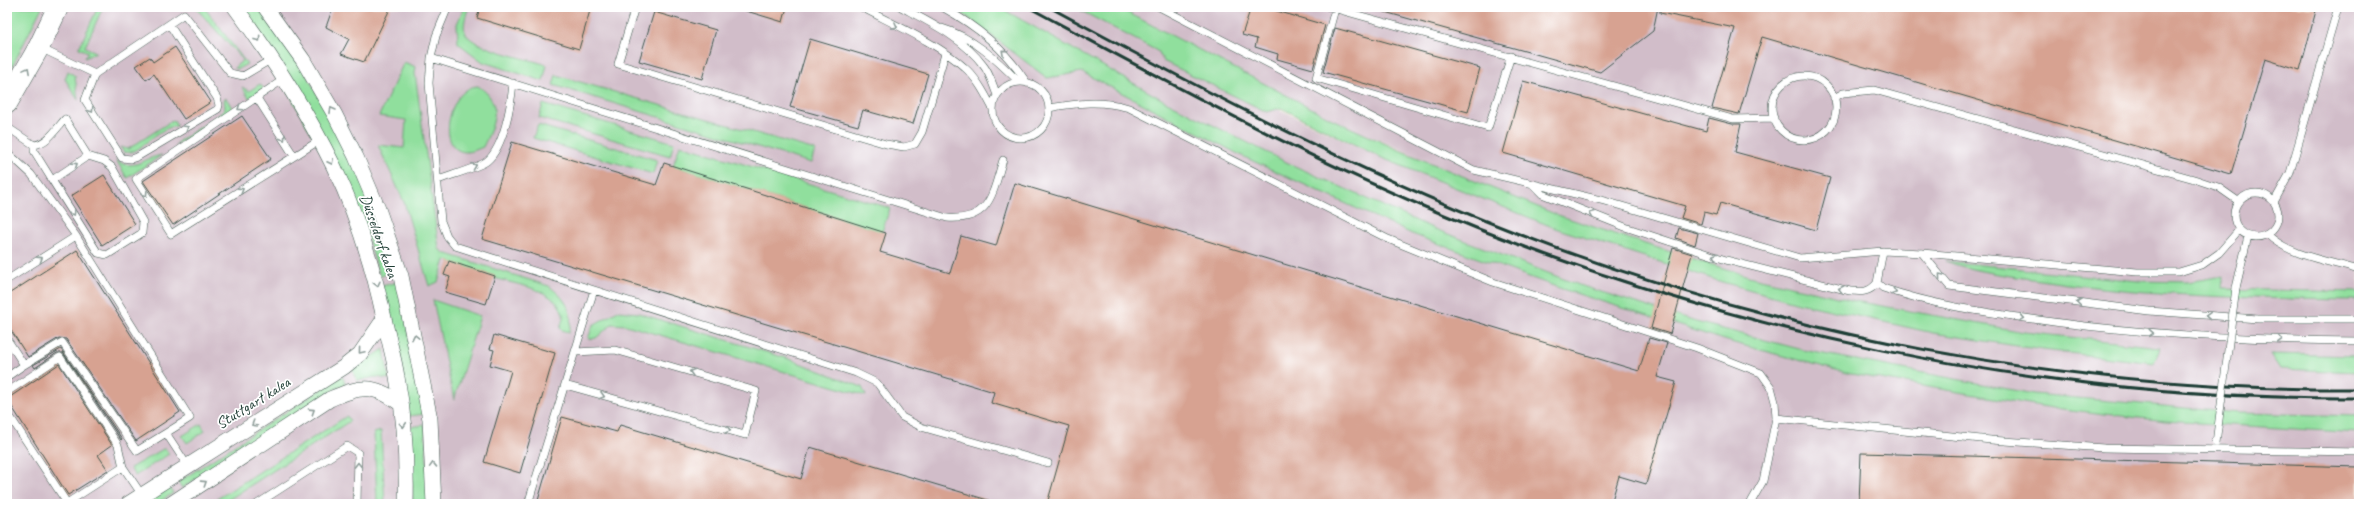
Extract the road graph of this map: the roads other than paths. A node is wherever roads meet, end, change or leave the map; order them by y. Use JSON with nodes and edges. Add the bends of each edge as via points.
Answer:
{"nodes":[{"id":1,"x":58,"y":7,"type":"edge"},
{"id":2,"x":235,"y":7,"type":"edge"},
{"id":3,"x":265,"y":7,"type":"edge"},
{"id":4,"x":448,"y":7,"type":"edge"},
{"id":5,"x":635,"y":7,"type":"edge"},
{"id":6,"x":861,"y":7,"type":"edge"},
{"id":7,"x":901,"y":7,"type":"edge"},
{"id":8,"x":942,"y":7,"type":"edge"},
{"id":9,"x":1159,"y":7,"type":"edge"},
{"id":10,"x":2338,"y":7,"type":"edge"},
{"id":11,"x":1332,"y":8,"type":"edge"},
{"id":12,"x":169,"y":24,"type":"junction"},
{"id":13,"x":936,"y":26,"type":"junction"},
{"id":14,"x":38,"y":47,"type":"junction"},
{"id":15,"x":945,"y":54,"type":"junction"},
{"id":16,"x":1511,"y":56,"type":"junction"},
{"id":17,"x":431,"y":58,"type":"junction"},
{"id":18,"x":272,"y":59,"type":"junction"},
{"id":19,"x":95,"y":74,"type":"junction"},
{"id":20,"x":284,"y":79,"type":"junction"},
{"id":21,"x":1019,"y":82,"type":"junction"},
{"id":22,"x":513,"y":83,"type":"junction"},
{"id":23,"x":1028,"y":83,"type":"junction"},
{"id":24,"x":997,"y":95,"type":"junction"},
{"id":25,"x":257,"y":98,"type":"junction"},
{"id":26,"x":1834,"y":98,"type":"junction"},
{"id":27,"x":7,"y":103,"type":"edge"},
{"id":28,"x":1049,"y":108,"type":"junction"},
{"id":29,"x":993,"y":109,"type":"junction"},
{"id":30,"x":1774,"y":118,"type":"junction"},
{"id":31,"x":7,"y":127,"type":"edge"},
{"id":32,"x":320,"y":140,"type":"junction"},
{"id":33,"x":34,"y":145,"type":"junction"},
{"id":34,"x":7,"y":152,"type":"edge"},
{"id":35,"x":88,"y":156,"type":"junction"},
{"id":36,"x":294,"y":156,"type":"junction"},
{"id":37,"x":1003,"y":160,"type":"dead end"},
{"id":38,"x":52,"y":180,"type":"junction"},
{"id":39,"x":438,"y":180,"type":"junction"},
{"id":40,"x":1531,"y":184,"type":"junction"},
{"id":41,"x":2238,"y":201,"type":"junction"},
{"id":42,"x":2274,"y":202,"type":"junction"},
{"id":43,"x":2240,"y":230,"type":"junction"},
{"id":44,"x":2266,"y":234,"type":"junction"},
{"id":45,"x":76,"y":236,"type":"junction"},
{"id":46,"x":2248,"y":236,"type":"junction"},
{"id":47,"x":1883,"y":251,"type":"junction"},
{"id":48,"x":1922,"y":252,"type":"junction"},
{"id":49,"x":2359,"y":270,"type":"edge"},
{"id":50,"x":7,"y":280,"type":"edge"},
{"id":51,"x":1876,"y":284,"type":"junction"},
{"id":52,"x":594,"y":290,"type":"junction"},
{"id":53,"x":384,"y":319,"type":"junction"},
{"id":54,"x":2359,"y":320,"type":"edge"},
{"id":55,"x":7,"y":340,"type":"edge"},
{"id":56,"x":2359,"y":341,"type":"edge"},
{"id":57,"x":575,"y":352,"type":"junction"},
{"id":58,"x":24,"y":366,"type":"junction"},
{"id":59,"x":7,"y":376,"type":"edge"},
{"id":60,"x":565,"y":385,"type":"junction"},
{"id":61,"x":7,"y":392,"type":"edge"},
{"id":62,"x":401,"y":404,"type":"junction"},
{"id":63,"x":7,"y":412,"type":"edge"},
{"id":64,"x":1776,"y":418,"type":"junction"},
{"id":65,"x":166,"y":433,"type":"junction"},
{"id":66,"x":2216,"y":442,"type":"dead end"},
{"id":67,"x":2359,"y":452,"type":"edge"},
{"id":68,"x":1048,"y":463,"type":"dead end"},
{"id":69,"x":187,"y":465,"type":"junction"},
{"id":70,"x":123,"y":467,"type":"junction"},
{"id":71,"x":142,"y":495,"type":"junction"},
{"id":72,"x":128,"y":504,"type":"edge"},
{"id":73,"x":171,"y":504,"type":"edge"},
{"id":74,"x":258,"y":504,"type":"edge"},
{"id":75,"x":357,"y":504,"type":"edge"},
{"id":76,"x":406,"y":504,"type":"edge"},
{"id":77,"x":434,"y":504,"type":"edge"},
{"id":78,"x":528,"y":504,"type":"edge"},
{"id":79,"x":1750,"y":504,"type":"edge"}],
"edges":[{"from":1,"to":14,"type":"main road"},
{"from":2,"to":18,"type":"street","name":"Düsseldorf kalea","one_way":true},
{"from":77,"to":3,"type":"street","name":"Düsseldorf kalea","one_way":true,"via":[[430,419],[401,276],[378,209],[339,122],[303,60]]},
{"from":4,"to":17,"type":"lane","via":[[436,36]]},
{"from":5,"to":15,"type":"lane","via":[[618,64],[886,144],[904,147],[915,144],[922,132]]},
{"from":6,"to":15,"type":"lane","one_way":true},
{"from":7,"to":13,"type":"lane"},
{"from":23,"to":8,"type":"lane","one_way":true,"via":[[1013,60],[973,25]]},
{"from":9,"to":40,"type":"lane","via":[[1474,170]]},
{"from":10,"to":42,"type":"lane","via":[[2290,173]]},
{"from":11,"to":16,"type":"lane"},
{"from":11,"to":16,"type":"lane","via":[[1316,78],[1488,128]]},
{"from":12,"to":18,"type":"lane","via":[[184,14],[230,73],[243,76]]},
{"from":12,"to":19,"type":"lane"},
{"from":19,"to":12,"type":"lane","one_way":true,"via":[[85,100],[122,158],[131,160],[137,157],[218,109],[217,98]]},
{"from":13,"to":21,"type":"lane","via":[[955,32],[978,46]]},
{"from":13,"to":24,"type":"lane","via":[[971,51],[984,66]]},
{"from":14,"to":19,"type":"lane"},
{"from":27,"to":14,"type":"main road","one_way":true},
{"from":15,"to":29,"type":"lane","via":[[963,66],[977,80]]},
{"from":16,"to":30,"type":"lane","via":[[1733,119]]},
{"from":17,"to":22,"type":"lane"},
{"from":17,"to":39,"type":"lane","via":[[430,83]]},
{"from":18,"to":20,"type":"street","name":"Düsseldorf kalea"},
{"from":20,"to":25,"type":"lane"},
{"from":20,"to":32,"type":"street","name":"Düsseldorf kalea"},
{"from":21,"to":23,"type":"lane"},
{"from":21,"to":24,"type":"lane","via":[[1003,89]]},
{"from":22,"to":37,"type":"lane","via":[[947,218],[959,219],[981,212],[990,202]]},
{"from":39,"to":22,"type":"lane","one_way":true,"via":[[487,162],[499,142],[506,123]]},
{"from":23,"to":28,"type":"lane","via":[[1042,92]]},
{"from":24,"to":29,"type":"lane"},
{"from":25,"to":36,"type":"lane","one_way":true},
{"from":25,"to":36,"type":"lane","one_way":true,"via":[[136,178],[171,234]]},
{"from":26,"to":30,"type":"lane","via":[[1830,90],[1816,79],[1790,79],[1776,93],[1772,103]]},
{"from":26,"to":30,"type":"lane","via":[[1835,116],[1831,125],[1817,137],[1808,140],[1791,138],[1782,132]]},
{"from":26,"to":41,"type":"lane","via":[[1843,93],[1874,90],[2194,179],[2218,187]]},
{"from":28,"to":29,"type":"lane","via":[[1044,126],[1029,137],[1020,138],[1002,131],[996,123]]},
{"from":28,"to":64,"type":"lane","via":[[1077,103],[1108,102],[1128,108],[1388,239],[1493,282],[1696,348],[1761,373],[1771,387]]},
{"from":31,"to":33,"type":"lane"},
{"from":32,"to":36,"type":"lane"},
{"from":32,"to":53,"type":"street","name":"Düsseldorf kalea","one_way":true,"via":[[356,220],[377,283]]},
{"from":33,"to":35,"type":"lane","via":[[45,142],[65,119]]},
{"from":33,"to":38,"type":"lane","via":[[34,151]]},
{"from":34,"to":45,"type":"lane","via":[[31,174]]},
{"from":38,"to":35,"type":"lane","one_way":true},
{"from":38,"to":35,"type":"lane","one_way":true,"via":[[98,253],[107,255],[142,233],[144,222],[112,167],[104,161]]},
{"from":39,"to":52,"type":"lane","via":[[441,221],[447,236],[455,246]]},
{"from":40,"to":47,"type":"lane","via":[[1612,203],[1800,258]]},
{"from":51,"to":40,"type":"lane","one_way":true,"via":[[1864,292],[1850,291],[1726,260],[1625,227],[1542,194]]},
{"from":41,"to":42,"type":"lane","via":[[2246,195],[2256,193],[2266,195]]},
{"from":41,"to":43,"type":"lane","via":[[2234,216]]},
{"from":42,"to":44,"type":"lane","via":[[2278,214],[2277,222]]},
{"from":43,"to":46,"type":"lane"},
{"from":43,"to":48,"type":"lane","via":[[2219,253],[2202,265],[2179,272],[2137,272]]},
{"from":44,"to":46,"type":"lane"},
{"from":44,"to":49,"type":"lane","via":[[2277,244],[2291,250]]},
{"from":50,"to":45,"type":"lane","one_way":true},
{"from":45,"to":65,"type":"lane","via":[[190,418]]},
{"from":46,"to":66,"type":"lane","bridge":true,"via":[[2236,288]]},
{"from":47,"to":48,"type":"lane"},
{"from":47,"to":51,"type":"lane"},
{"from":54,"to":48,"type":"lane","one_way":true,"via":[[2258,320],[2149,311],[1949,286]]},
{"from":51,"to":56,"type":"lane","one_way":true,"via":[[1890,291],[1942,306],[2096,329],[2201,337]]},
{"from":52,"to":57,"type":"lane"},
{"from":52,"to":68,"type":"lane","via":[[856,372],[877,383],[902,418],[921,427]]},
{"from":53,"to":62,"type":"street","name":"Düsseldorf kalea"},
{"from":53,"to":69,"type":"street","name":"Stuttgart kalea","one_way":true,"via":[[360,354],[344,367]]},
{"from":55,"to":58,"type":"lane"},
{"from":57,"to":60,"type":"lane"},
{"from":60,"to":57,"type":"lane","one_way":true,"via":[[745,435],[756,391],[615,350]]},
{"from":58,"to":59,"type":"lane"},
{"from":58,"to":65,"type":"lane","via":[[62,342],[137,452]]},
{"from":60,"to":78,"type":"lane"},
{"from":61,"to":70,"type":"lane","via":[[60,357],[118,446]]},
{"from":73,"to":62,"type":"street","one_way":true,"via":[[330,399],[365,387],[389,395]]},
{"from":62,"to":76,"type":"street","name":"Düsseldorf kalea","one_way":true,"via":[[407,474]]},
{"from":63,"to":70,"type":"lane","via":[[67,503]]},
{"from":64,"to":67,"type":"lane","via":[[1991,440],[2104,448]]},
{"from":64,"to":79,"type":"lane","via":[[1763,481]]},
{"from":65,"to":69,"type":"lane"},
{"from":69,"to":71,"type":"street","name":"Stuttgart kalea"},
{"from":70,"to":71,"type":"lane"},
{"from":71,"to":72,"type":"street","name":"Stuttgart kalea"},
{"from":75,"to":74,"type":"lane","one_way":true,"via":[[358,453],[347,446]]}]}
